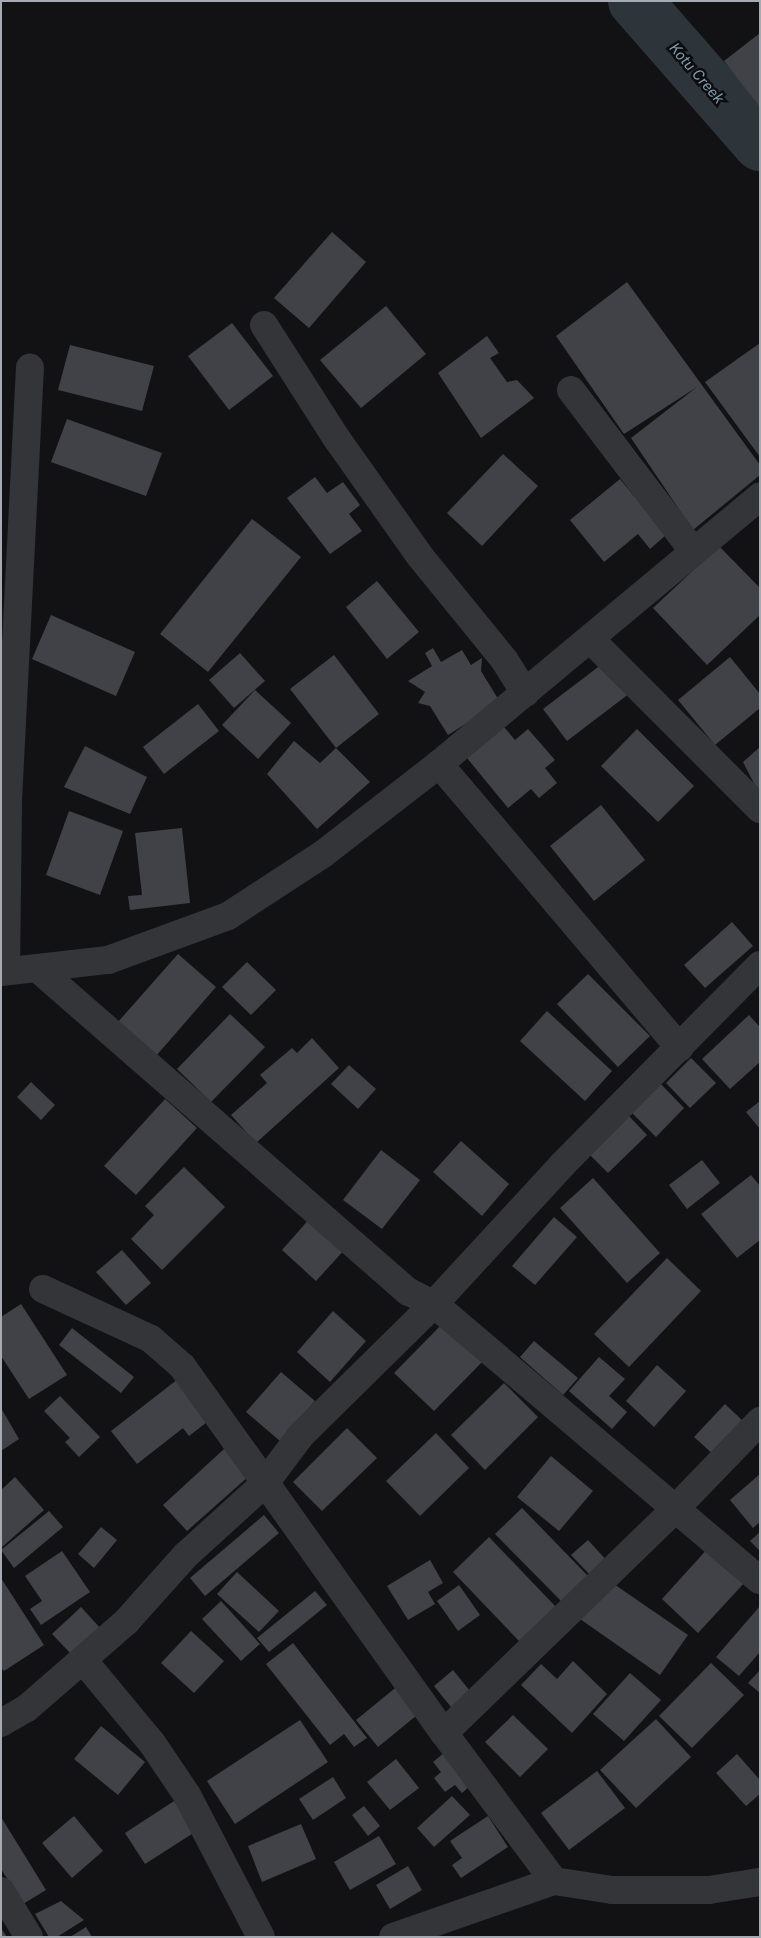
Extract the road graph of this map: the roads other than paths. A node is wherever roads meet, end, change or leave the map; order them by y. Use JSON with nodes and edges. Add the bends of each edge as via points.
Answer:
{"nodes":[{"id":1,"x":264,"y":325,"type":"dead end"},
{"id":2,"x":30,"y":368,"type":"dead end"},
{"id":3,"x":571,"y":390,"type":"dead end"},
{"id":4,"x":760,"y":497,"type":"edge"},
{"id":5,"x":694,"y":552,"type":"junction"},
{"id":6,"x":591,"y":640,"type":"junction"},
{"id":7,"x":525,"y":693,"type":"junction"},
{"id":8,"x":439,"y":764,"type":"junction"},
{"id":9,"x":5,"y":800,"type":"edge"},
{"id":10,"x":760,"y":809,"type":"edge"},
{"id":11,"x":760,"y":965,"type":"edge"},
{"id":12,"x":37,"y":968,"type":"junction"},
{"id":13,"x":4,"y":971,"type":"edge"},
{"id":14,"x":680,"y":1048,"type":"junction"},
{"id":15,"x":43,"y":1289,"type":"dead end"},
{"id":16,"x":434,"y":1304,"type":"junction"},
{"id":17,"x":760,"y":1421,"type":"edge"},
{"id":18,"x":265,"y":1483,"type":"junction"},
{"id":19,"x":676,"y":1508,"type":"junction"},
{"id":20,"x":760,"y":1580,"type":"edge"},
{"id":21,"x":83,"y":1660,"type":"junction"},
{"id":22,"x":1,"y":1724,"type":"edge"},
{"id":23,"x":444,"y":1733,"type":"junction"},
{"id":24,"x":554,"y":1882,"type":"junction"},
{"id":25,"x":760,"y":1882,"type":"edge"},
{"id":26,"x":1,"y":1892,"type":"edge"},
{"id":27,"x":29,"y":1937,"type":"edge"},
{"id":28,"x":261,"y":1937,"type":"edge"},
{"id":29,"x":393,"y":1937,"type":"edge"}],
"edges":[{"from":1,"to":7,"type":"street","via":[[336,439],[419,555],[505,661]]},
{"from":2,"to":9,"type":"street"},
{"from":3,"to":5,"type":"street"},
{"from":4,"to":5,"type":"street"},
{"from":5,"to":6,"type":"street"},
{"from":6,"to":7,"type":"street"},
{"from":6,"to":10,"type":"street"},
{"from":7,"to":8,"type":"street"},
{"from":8,"to":12,"type":"street","via":[[323,854],[228,916],[108,960]]},
{"from":8,"to":14,"type":"street"},
{"from":9,"to":13,"type":"street"},
{"from":11,"to":14,"type":"street"},
{"from":12,"to":13,"type":"street"},
{"from":12,"to":16,"type":"street","via":[[409,1292]]},
{"from":14,"to":16,"type":"street","via":[[653,1070],[569,1157]]},
{"from":15,"to":18,"type":"street","via":[[151,1339],[176,1360]]},
{"from":16,"to":18,"type":"street","via":[[301,1435]]},
{"from":16,"to":19,"type":"street"},
{"from":17,"to":19,"type":"street"},
{"from":18,"to":21,"type":"street","via":[[186,1555],[126,1622]]},
{"from":18,"to":23,"type":"street"},
{"from":19,"to":20,"type":"street"},
{"from":19,"to":23,"type":"street"},
{"from":21,"to":22,"type":"street","via":[[27,1708]]},
{"from":21,"to":28,"type":"street","via":[[152,1744],[187,1795]]},
{"from":23,"to":24,"type":"street"},
{"from":24,"to":25,"type":"street","via":[[612,1890],[710,1890]]},
{"from":24,"to":29,"type":"street"},
{"from":26,"to":27,"type":"street"}]}
